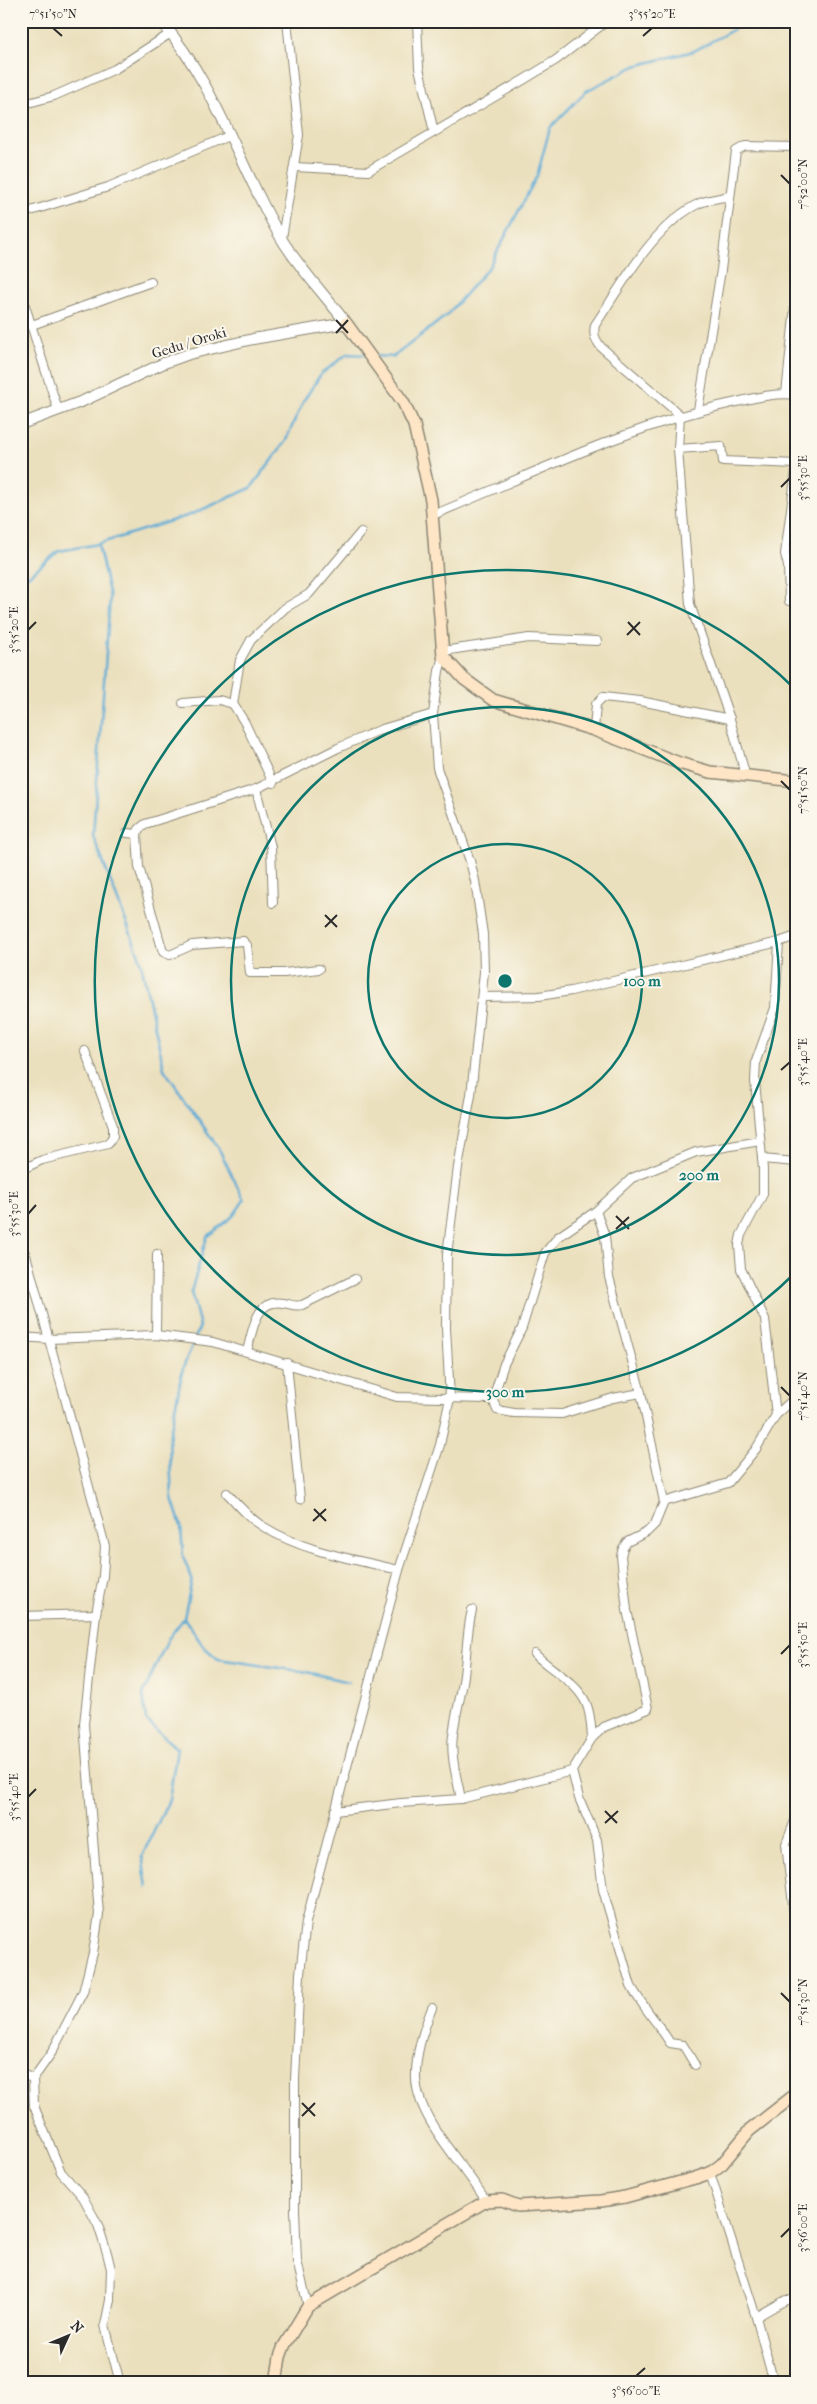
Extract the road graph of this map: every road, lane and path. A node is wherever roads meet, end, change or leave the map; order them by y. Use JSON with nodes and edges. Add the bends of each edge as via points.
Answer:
{"nodes":[{"id":1,"x":161,"y":21,"type":"edge"},
{"id":2,"x":172,"y":21,"type":"edge"},
{"id":3,"x":287,"y":21,"type":"edge"},
{"id":4,"x":417,"y":21,"type":"edge"},
{"id":5,"x":589,"y":21,"type":"edge"},
{"id":6,"x":607,"y":21,"type":"edge"},
{"id":7,"x":593,"y":31,"type":"junction"},
{"id":8,"x":171,"y":33,"type":"junction"},
{"id":9,"x":21,"y":105,"type":"edge"},
{"id":10,"x":434,"y":132,"type":"junction"},
{"id":11,"x":231,"y":135,"type":"junction"},
{"id":12,"x":796,"y":148,"type":"edge"},
{"id":13,"x":295,"y":167,"type":"junction"},
{"id":14,"x":730,"y":196,"type":"junction"},
{"id":15,"x":21,"y":214,"type":"edge"},
{"id":16,"x":282,"y":238,"type":"junction"},
{"id":17,"x":151,"y":282,"type":"dead end"},
{"id":18,"x":21,"y":293,"type":"edge"},
{"id":19,"x":796,"y":297,"type":"edge"},
{"id":20,"x":346,"y":324,"type":"junction"},
{"id":21,"x":32,"y":325,"type":"junction"},
{"id":22,"x":786,"y":394,"type":"junction"},
{"id":23,"x":796,"y":395,"type":"edge"},
{"id":24,"x":58,"y":410,"type":"junction"},
{"id":25,"x":698,"y":410,"type":"junction"},
{"id":26,"x":680,"y":415,"type":"junction"},
{"id":27,"x":21,"y":424,"type":"edge"},
{"id":28,"x":678,"y":449,"type":"junction"},
{"id":29,"x":796,"y":464,"type":"edge"},
{"id":30,"x":796,"y":471,"type":"edge"},
{"id":31,"x":433,"y":514,"type":"junction"},
{"id":32,"x":361,"y":532,"type":"dead end"},
{"id":33,"x":789,"y":601,"type":"dead end"},
{"id":34,"x":597,"y":641,"type":"dead end"},
{"id":35,"x":443,"y":654,"type":"junction"},
{"id":36,"x":183,"y":703,"type":"dead end"},
{"id":37,"x":233,"y":704,"type":"junction"},
{"id":38,"x":433,"y":714,"type":"junction"},
{"id":39,"x":730,"y":719,"type":"junction"},
{"id":40,"x":594,"y":730,"type":"junction"},
{"id":41,"x":746,"y":777,"type":"junction"},
{"id":42,"x":273,"y":782,"type":"junction"},
{"id":43,"x":796,"y":782,"type":"edge"},
{"id":44,"x":256,"y":790,"type":"junction"},
{"id":45,"x":127,"y":832,"type":"dead end"},
{"id":46,"x":137,"y":834,"type":"junction"},
{"id":47,"x":273,"y":903,"type":"dead end"},
{"id":48,"x":796,"y":936,"type":"edge"},
{"id":49,"x":779,"y":942,"type":"junction"},
{"id":50,"x":319,"y":969,"type":"dead end"},
{"id":51,"x":482,"y":997,"type":"junction"},
{"id":52,"x":85,"y":1051,"type":"dead end"},
{"id":53,"x":760,"y":1141,"type":"junction"},
{"id":54,"x":762,"y":1159,"type":"junction"},
{"id":55,"x":796,"y":1162,"type":"edge"},
{"id":56,"x":21,"y":1170,"type":"edge"},
{"id":57,"x":596,"y":1211,"type":"junction"},
{"id":58,"x":21,"y":1245,"type":"edge"},
{"id":59,"x":157,"y":1254,"type":"dead end"},
{"id":60,"x":28,"y":1266,"type":"junction"},
{"id":61,"x":21,"y":1273,"type":"edge"},
{"id":62,"x":355,"y":1279,"type":"dead end"},
{"id":63,"x":156,"y":1335,"type":"junction"},
{"id":64,"x":21,"y":1337,"type":"edge"},
{"id":65,"x":48,"y":1339,"type":"junction"},
{"id":66,"x":247,"y":1351,"type":"junction"},
{"id":67,"x":287,"y":1363,"type":"junction"},
{"id":68,"x":641,"y":1394,"type":"junction"},
{"id":69,"x":492,"y":1397,"type":"junction"},
{"id":70,"x":796,"y":1397,"type":"edge"},
{"id":71,"x":450,"y":1398,"type":"junction"},
{"id":72,"x":776,"y":1415,"type":"junction"},
{"id":73,"x":227,"y":1493,"type":"dead end"},
{"id":74,"x":300,"y":1498,"type":"dead end"},
{"id":75,"x":664,"y":1502,"type":"junction"},
{"id":76,"x":399,"y":1570,"type":"junction"},
{"id":77,"x":472,"y":1610,"type":"dead end"},
{"id":78,"x":96,"y":1614,"type":"junction"},
{"id":79,"x":21,"y":1616,"type":"edge"},
{"id":80,"x":535,"y":1654,"type":"dead end"},
{"id":81,"x":592,"y":1738,"type":"junction"},
{"id":82,"x":572,"y":1771,"type":"junction"},
{"id":83,"x":461,"y":1799,"type":"junction"},
{"id":84,"x":335,"y":1812,"type":"junction"},
{"id":85,"x":796,"y":1818,"type":"edge"},
{"id":86,"x":796,"y":1931,"type":"edge"},
{"id":87,"x":432,"y":2008,"type":"dead end"},
{"id":88,"x":695,"y":2064,"type":"dead end"},
{"id":89,"x":21,"y":2070,"type":"edge"},
{"id":90,"x":33,"y":2078,"type":"junction"},
{"id":91,"x":796,"y":2094,"type":"edge"},
{"id":92,"x":710,"y":2173,"type":"junction"},
{"id":93,"x":486,"y":2201,"type":"junction"},
{"id":94,"x":796,"y":2300,"type":"edge"},
{"id":95,"x":308,"y":2306,"type":"junction"},
{"id":96,"x":756,"y":2317,"type":"junction"},
{"id":97,"x":120,"y":2383,"type":"edge"},
{"id":98,"x":276,"y":2383,"type":"edge"},
{"id":99,"x":774,"y":2383,"type":"edge"}],
"edges":[{"from":1,"to":8,"type":"street"},
{"from":2,"to":8,"type":"street"},
{"from":3,"to":13,"type":"street","via":[[299,135]]},
{"from":4,"to":10,"type":"street","via":[[418,68]]},
{"from":5,"to":7,"type":"street"},
{"from":6,"to":7,"type":"street"},
{"from":7,"to":10,"type":"street","via":[[533,75]]},
{"from":8,"to":9,"type":"street","via":[[115,69],[54,96]]},
{"from":8,"to":11,"type":"street","via":[[212,95]]},
{"from":10,"to":13,"type":"street","via":[[368,171]]},
{"from":11,"to":15,"type":"street","via":[[108,187]]},
{"from":11,"to":16,"type":"street"},
{"from":12,"to":14,"type":"street","via":[[739,148]]},
{"from":13,"to":16,"type":"street"},
{"from":14,"to":25,"type":"street"},
{"from":14,"to":26,"type":"street","via":[[700,203],[668,228],[640,257],[595,325],[595,340],[601,347]]},
{"from":16,"to":20,"type":"street"},
{"from":17,"to":21,"type":"street"},
{"from":18,"to":21,"type":"street"},
{"from":19,"to":22,"type":"street"},
{"from":20,"to":24,"type":"street","name":"Gedu / Oroki","via":[[253,339],[189,354]]},
{"from":20,"to":31,"type":"main road","via":[[391,384],[414,425]]},
{"from":21,"to":24,"type":"street"},
{"from":22,"to":23,"type":"street"},
{"from":22,"to":25,"type":"street"},
{"from":24,"to":27,"type":"street","name":"Gedu / Oroki"},
{"from":25,"to":26,"type":"street"},
{"from":26,"to":28,"type":"street"},
{"from":26,"to":31,"type":"street"},
{"from":28,"to":29,"type":"street","via":[[722,446],[722,461]]},
{"from":28,"to":39,"type":"street","via":[[690,604]]},
{"from":30,"to":33,"type":"street","via":[[786,554]]},
{"from":31,"to":35,"type":"main road"},
{"from":32,"to":37,"type":"street","via":[[309,594],[285,608],[251,640],[240,660]]},
{"from":34,"to":35,"type":"street","via":[[529,638]]},
{"from":35,"to":38,"type":"street"},
{"from":35,"to":40,"type":"main road","via":[[464,679],[493,700]]},
{"from":36,"to":37,"type":"street","via":[[219,700]]},
{"from":37,"to":42,"type":"street"},
{"from":38,"to":42,"type":"street","via":[[382,729]]},
{"from":38,"to":51,"type":"street","via":[[437,768],[475,881],[483,934]]},
{"from":39,"to":40,"type":"street","via":[[603,697],[596,704]]},
{"from":39,"to":41,"type":"street"},
{"from":40,"to":41,"type":"main road","via":[[679,763]]},
{"from":41,"to":43,"type":"main road"},
{"from":42,"to":44,"type":"street"},
{"from":44,"to":46,"type":"street","via":[[144,824]]},
{"from":44,"to":47,"type":"street","via":[[271,847]]},
{"from":45,"to":46,"type":"street"},
{"from":46,"to":50,"type":"street","via":[[139,866],[163,952],[170,955],[192,945],[243,941],[247,945],[250,973]]},
{"from":48,"to":49,"type":"street"},
{"from":49,"to":51,"type":"street","via":[[571,992]]},
{"from":49,"to":53,"type":"street","via":[[775,1008],[756,1061]]},
{"from":51,"to":71,"type":"street","via":[[447,1255],[446,1328]]},
{"from":52,"to":56,"type":"street","via":[[114,1136],[108,1144],[42,1160]]},
{"from":53,"to":54,"type":"street"},
{"from":53,"to":57,"type":"street","via":[[696,1152],[655,1168],[632,1178]]},
{"from":54,"to":55,"type":"street"},
{"from":54,"to":72,"type":"street","via":[[763,1194],[742,1235],[740,1258],[746,1281],[765,1319]]},
{"from":57,"to":68,"type":"street","via":[[603,1227],[608,1277]]},
{"from":57,"to":69,"type":"street","via":[[567,1230],[545,1254],[522,1328]]},
{"from":58,"to":60,"type":"street"},
{"from":59,"to":63,"type":"street"},
{"from":60,"to":61,"type":"street"},
{"from":60,"to":65,"type":"street"},
{"from":62,"to":66,"type":"street","via":[[302,1306],[268,1305],[258,1313]]},
{"from":63,"to":65,"type":"street"},
{"from":63,"to":66,"type":"street","via":[[213,1342]]},
{"from":64,"to":65,"type":"street"},
{"from":65,"to":78,"type":"street","via":[[105,1546]]},
{"from":66,"to":67,"type":"street"},
{"from":67,"to":71,"type":"street","via":[[397,1397]]},
{"from":67,"to":74,"type":"street"},
{"from":68,"to":69,"type":"street","via":[[613,1398],[562,1414],[497,1410]]},
{"from":68,"to":75,"type":"street"},
{"from":69,"to":71,"type":"street","via":[[484,1400]]},
{"from":70,"to":72,"type":"street"},
{"from":71,"to":76,"type":"street","via":[[440,1445]]},
{"from":72,"to":75,"type":"street","via":[[756,1449],[728,1483]]},
{"from":73,"to":76,"type":"street","via":[[246,1514],[264,1527],[312,1549]]},
{"from":75,"to":81,"type":"street","via":[[655,1524],[627,1542],[621,1556],[626,1610],[648,1709],[604,1727]]},
{"from":76,"to":84,"type":"street"},
{"from":77,"to":83,"type":"street","via":[[453,1736],[452,1754]]},
{"from":78,"to":79,"type":"street"},
{"from":78,"to":90,"type":"street","via":[[84,1724],[99,1914],[97,1930],[83,1992],[52,2052]]},
{"from":80,"to":81,"type":"street","via":[[586,1701]]},
{"from":81,"to":82,"type":"street"},
{"from":82,"to":83,"type":"street"},
{"from":82,"to":88,"type":"street","via":[[579,1798],[598,1840],[604,1890],[631,1986],[670,2043],[683,2045]]},
{"from":83,"to":84,"type":"street"},
{"from":84,"to":95,"type":"street","via":[[306,1922],[300,1974],[295,2080],[295,2210],[297,2261]]},
{"from":85,"to":86,"type":"street","via":[[786,1844]]},
{"from":87,"to":93,"type":"street","via":[[424,2028],[416,2080],[424,2108]]},
{"from":89,"to":90,"type":"street"},
{"from":90,"to":97,"type":"street","via":[[34,2106],[56,2162],[87,2204],[107,2253],[110,2300],[105,2325]]},
{"from":91,"to":92,"type":"main road","via":[[749,2131],[722,2164]]},
{"from":92,"to":93,"type":"main road","via":[[601,2201],[518,2206],[502,2200]]},
{"from":92,"to":96,"type":"street"},
{"from":93,"to":95,"type":"main road"},
{"from":94,"to":96,"type":"street","via":[[786,2300]]},
{"from":95,"to":98,"type":"main road","via":[[284,2346]]},
{"from":96,"to":99,"type":"street"}]}
